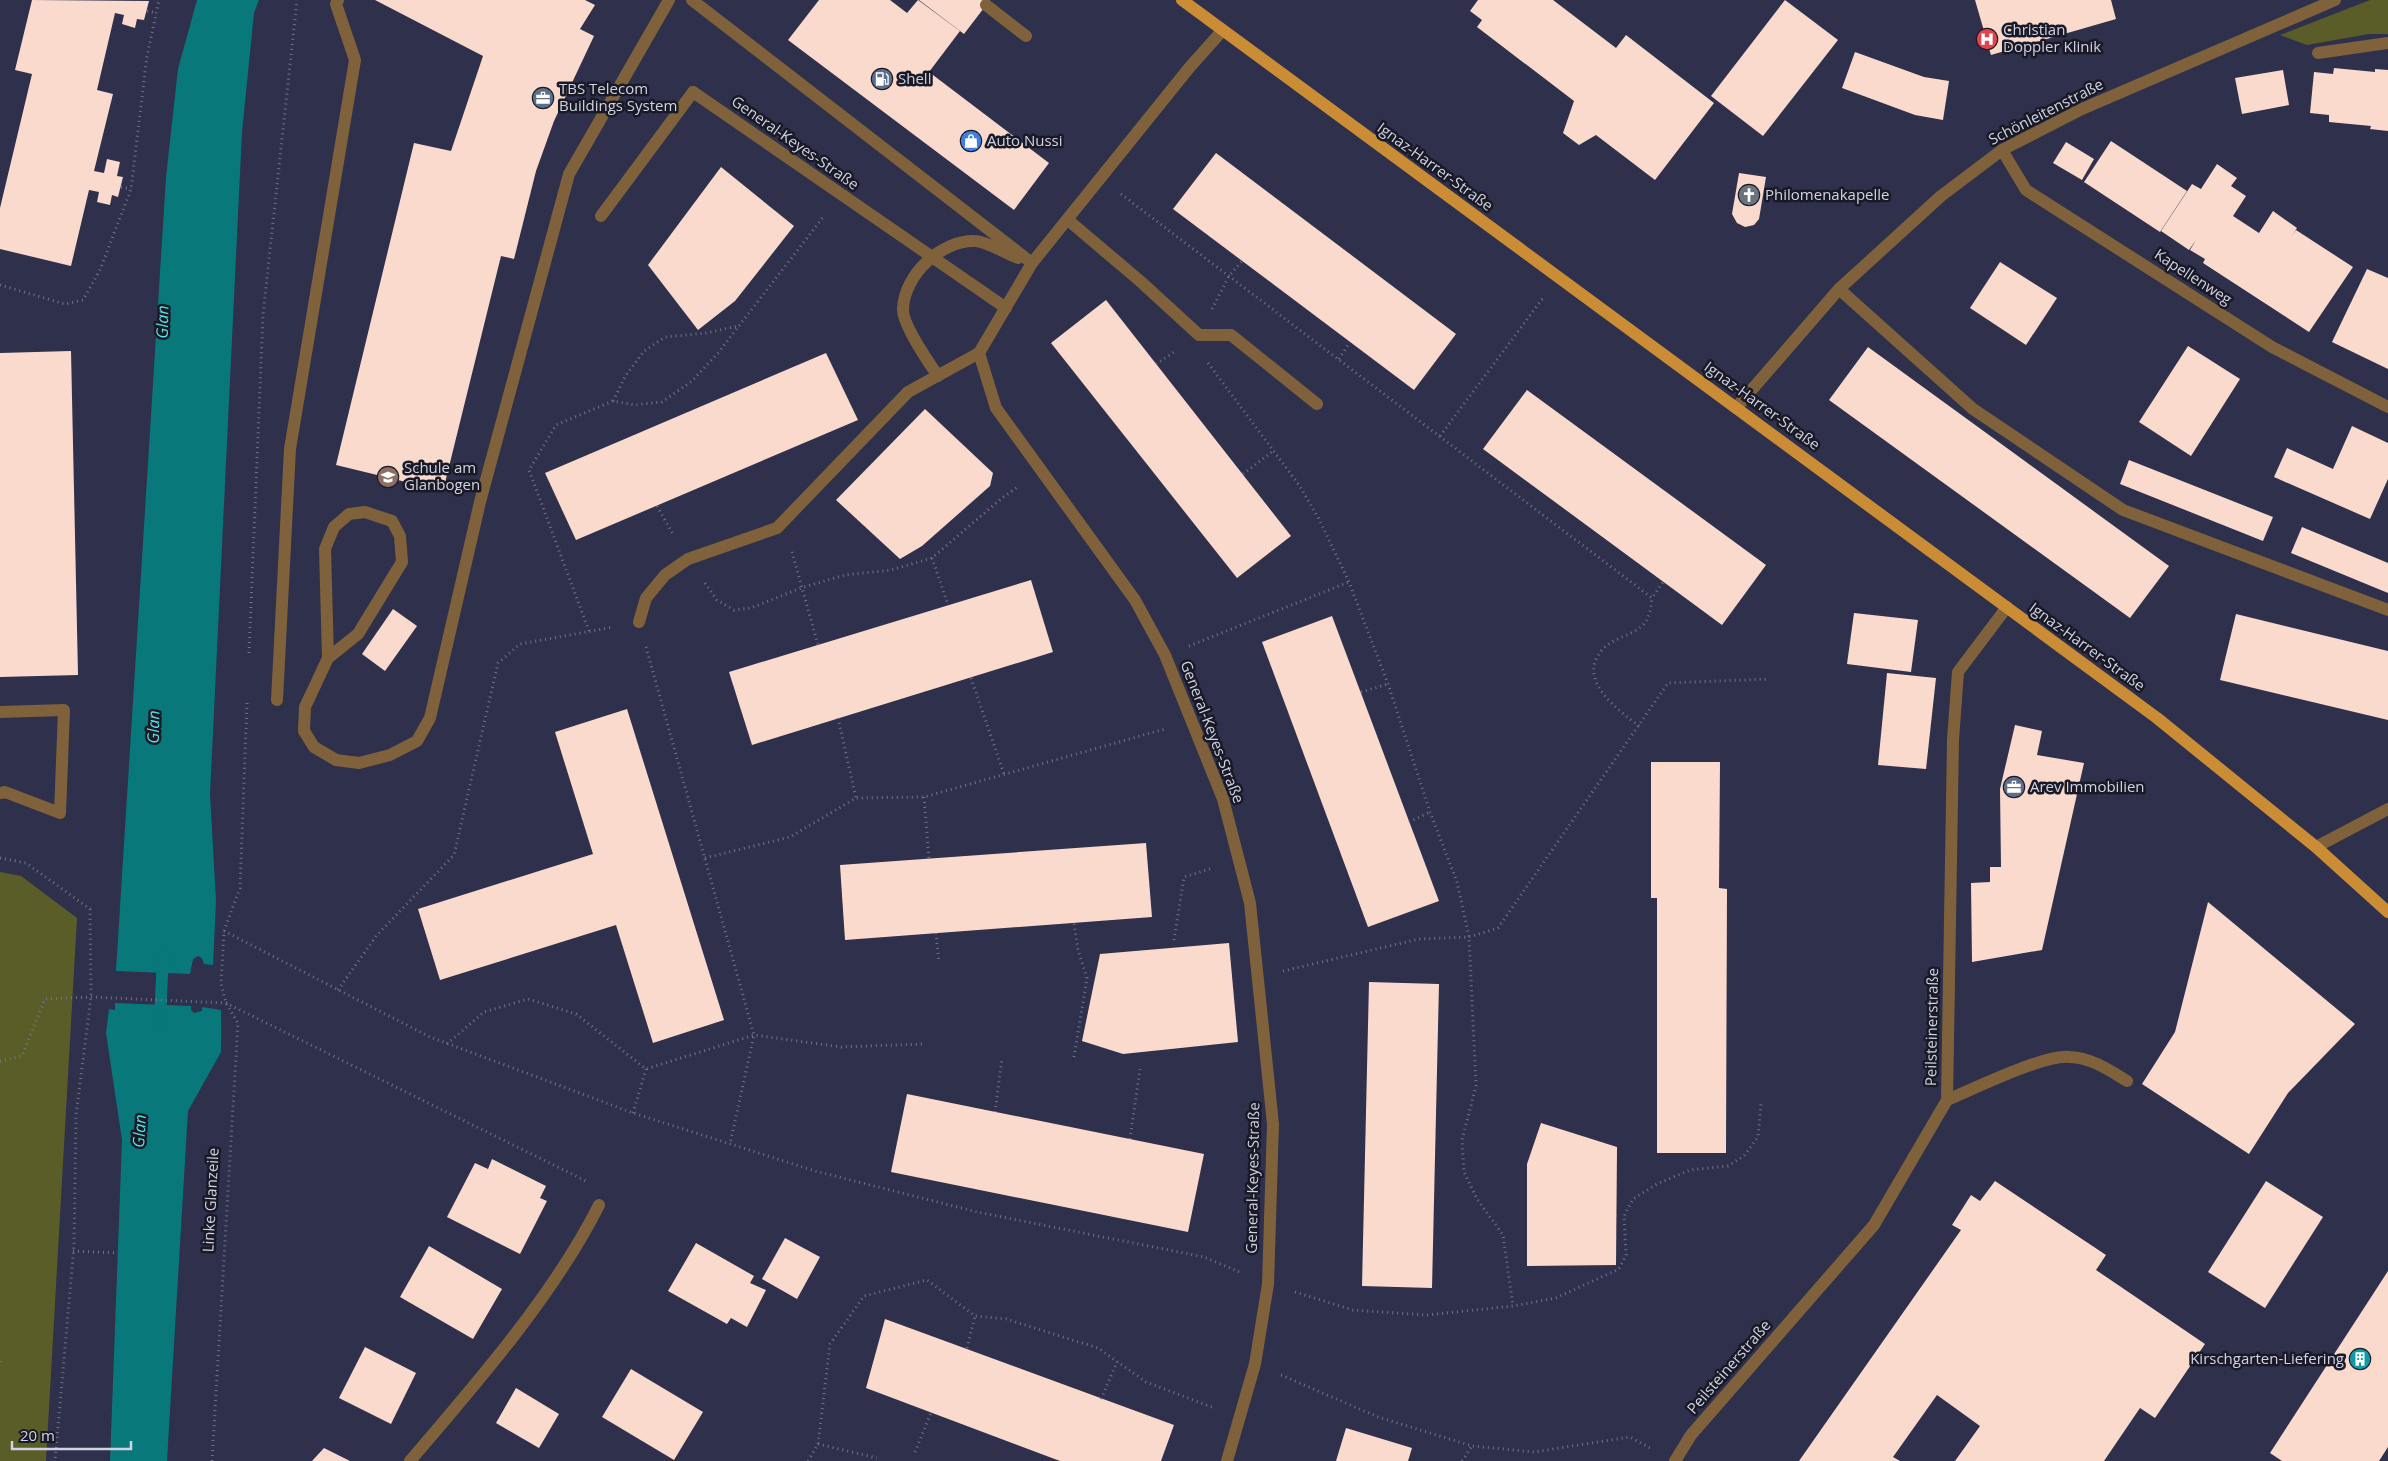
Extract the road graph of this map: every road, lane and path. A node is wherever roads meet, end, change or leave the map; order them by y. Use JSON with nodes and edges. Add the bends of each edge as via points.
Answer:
{"nodes":[{"id":1,"x":159,"y":0,"type":"edge"},
{"id":2,"x":338,"y":0,"type":"edge"},
{"id":3,"x":669,"y":0,"type":"edge"},
{"id":4,"x":692,"y":0,"type":"edge"},
{"id":5,"x":1182,"y":0,"type":"edge"},
{"id":6,"x":2334,"y":0,"type":"edge"},
{"id":7,"x":986,"y":5,"type":"dead end"},
{"id":8,"x":147,"y":11,"type":"dead end"},
{"id":9,"x":156,"y":13,"type":"junction"},
{"id":10,"x":1222,"y":32,"type":"junction"},
{"id":11,"x":1026,"y":36,"type":"dead end"},
{"id":12,"x":2388,"y":43,"type":"edge"},
{"id":13,"x":2318,"y":53,"type":"dead end"},
{"id":14,"x":2002,"y":150,"type":"junction"},
{"id":15,"x":1101,"y":179,"type":"junction"},
{"id":16,"x":121,"y":187,"type":"dead end"},
{"id":17,"x":131,"y":189,"type":"junction"},
{"id":18,"x":841,"y":195,"type":"junction"},
{"id":19,"x":600,"y":216,"type":"dead end"},
{"id":20,"x":1068,"y":220,"type":"junction"},
{"id":21,"x":933,"y":258,"type":"junction"},
{"id":22,"x":1242,"y":261,"type":"dead end"},
{"id":23,"x":1032,"y":263,"type":"junction"},
{"id":24,"x":1229,"y":276,"type":"junction"},
{"id":25,"x":1558,"y":277,"type":"junction"},
{"id":26,"x":0,"y":285,"type":"edge"},
{"id":27,"x":1838,"y":289,"type":"junction"},
{"id":28,"x":1006,"y":308,"type":"junction"},
{"id":29,"x":738,"y":326,"type":"junction"},
{"id":30,"x":1199,"y":335,"type":"junction"},
{"id":31,"x":1350,"y":342,"type":"dead end"},
{"id":32,"x":979,"y":353,"type":"junction"},
{"id":33,"x":1339,"y":359,"type":"junction"},
{"id":34,"x":938,"y":376,"type":"junction"},
{"id":35,"x":613,"y":402,"type":"junction"},
{"id":36,"x":1317,"y":404,"type":"dead end"},
{"id":37,"x":2388,"y":407,"type":"edge"},
{"id":38,"x":1736,"y":408,"type":"junction"},
{"id":39,"x":1440,"y":436,"type":"junction"},
{"id":40,"x":1272,"y":452,"type":"junction"},
{"id":41,"x":1042,"y":470,"type":"junction"},
{"id":42,"x":1243,"y":474,"type":"dead end"},
{"id":43,"x":657,"y":506,"type":"dead end"},
{"id":44,"x":777,"y":528,"type":"junction"},
{"id":45,"x":932,"y":558,"type":"junction"},
{"id":46,"x":688,"y":559,"type":"junction"},
{"id":47,"x":1349,"y":582,"type":"junction"},
{"id":48,"x":1663,"y":582,"type":"dead end"},
{"id":49,"x":800,"y":588,"type":"junction"},
{"id":50,"x":1652,"y":598,"type":"junction"},
{"id":51,"x":948,"y":605,"type":"dead end"},
{"id":52,"x":2006,"y":607,"type":"junction"},
{"id":53,"x":2388,"y":610,"type":"edge"},
{"id":54,"x":639,"y":622,"type":"junction"},
{"id":55,"x":589,"y":631,"type":"junction"},
{"id":56,"x":818,"y":645,"type":"dead end"},
{"id":57,"x":1165,"y":655,"type":"junction"},
{"id":58,"x":328,"y":658,"type":"junction"},
{"id":59,"x":971,"y":678,"type":"dead end"},
{"id":60,"x":1770,"y":679,"type":"dead end"},
{"id":61,"x":1388,"y":684,"type":"junction"},
{"id":62,"x":1361,"y":692,"type":"dead end"},
{"id":63,"x":277,"y":700,"type":"dead end"},
{"id":64,"x":0,"y":712,"type":"edge"},
{"id":65,"x":838,"y":718,"type":"dead end"},
{"id":66,"x":1192,"y":722,"type":"junction"},
{"id":67,"x":1639,"y":726,"type":"junction"},
{"id":68,"x":1004,"y":774,"type":"junction"},
{"id":69,"x":0,"y":793,"type":"edge"},
{"id":70,"x":924,"y":797,"type":"junction"},
{"id":71,"x":856,"y":798,"type":"junction"},
{"id":72,"x":2388,"y":809,"type":"edge"},
{"id":73,"x":1430,"y":812,"type":"junction"},
{"id":74,"x":1409,"y":822,"type":"dead end"},
{"id":75,"x":2316,"y":847,"type":"junction"},
{"id":76,"x":0,"y":858,"type":"edge"},
{"id":77,"x":705,"y":858,"type":"junction"},
{"id":78,"x":929,"y":860,"type":"dead end"},
{"id":79,"x":1239,"y":861,"type":"junction"},
{"id":80,"x":2388,"y":912,"type":"edge"},
{"id":81,"x":1074,"y":923,"type":"dead end"},
{"id":82,"x":224,"y":931,"type":"dead end"},
{"id":83,"x":936,"y":933,"type":"dead end"},
{"id":84,"x":1469,"y":937,"type":"junction"},
{"id":85,"x":1174,"y":940,"type":"dead end"},
{"id":86,"x":223,"y":945,"type":"dead end"},
{"id":87,"x":939,"y":963,"type":"dead end"},
{"id":88,"x":1258,"y":977,"type":"junction"},
{"id":89,"x":338,"y":990,"type":"junction"},
{"id":90,"x":91,"y":997,"type":"junction"},
{"id":91,"x":226,"y":1003,"type":"junction"},
{"id":92,"x":754,"y":1035,"type":"junction"},
{"id":93,"x":447,"y":1044,"type":"junction"},
{"id":94,"x":923,"y":1044,"type":"dead end"},
{"id":95,"x":1074,"y":1057,"type":"dead end"},
{"id":96,"x":1002,"y":1059,"type":"dead end"},
{"id":97,"x":0,"y":1061,"type":"edge"},
{"id":98,"x":646,"y":1069,"type":"junction"},
{"id":99,"x":1140,"y":1069,"type":"dead end"},
{"id":100,"x":2127,"y":1081,"type":"dead end"},
{"id":101,"x":1947,"y":1095,"type":"junction"},
{"id":102,"x":1761,"y":1104,"type":"dead end"},
{"id":103,"x":995,"y":1112,"type":"dead end"},
{"id":104,"x":633,"y":1113,"type":"junction"},
{"id":105,"x":1130,"y":1139,"type":"dead end"},
{"id":106,"x":730,"y":1144,"type":"junction"},
{"id":107,"x":598,"y":1205,"type":"joint"},
{"id":108,"x":73,"y":1251,"type":"junction"},
{"id":109,"x":118,"y":1253,"type":"dead end"},
{"id":110,"x":1268,"y":1284,"type":"junction"},
{"id":111,"x":1513,"y":1306,"type":"junction"},
{"id":112,"x":975,"y":1316,"type":"junction"},
{"id":113,"x":967,"y":1348,"type":"dead end"},
{"id":114,"x":0,"y":1361,"type":"edge"},
{"id":115,"x":1117,"y":1362,"type":"junction"},
{"id":116,"x":1255,"y":1364,"type":"junction"},
{"id":117,"x":0,"y":1366,"type":"edge"},
{"id":118,"x":1101,"y":1399,"type":"dead end"},
{"id":119,"x":931,"y":1413,"type":"dead end"},
{"id":120,"x":1240,"y":1418,"type":"junction"},
{"id":121,"x":818,"y":1444,"type":"junction"},
{"id":122,"x":1472,"y":1446,"type":"junction"},
{"id":123,"x":915,"y":1452,"type":"dead end"},
{"id":124,"x":877,"y":1458,"type":"dead end"},
{"id":125,"x":55,"y":1461,"type":"edge"},
{"id":126,"x":212,"y":1461,"type":"edge"},
{"id":127,"x":410,"y":1461,"type":"edge"},
{"id":128,"x":808,"y":1461,"type":"edge"},
{"id":129,"x":1227,"y":1461,"type":"edge"},
{"id":130,"x":1462,"y":1461,"type":"edge"},
{"id":131,"x":1675,"y":1461,"type":"edge"}],
"edges":[{"from":1,"to":9,"type":"path"},
{"from":2,"to":63,"type":"street","via":[[336,4],[355,60],[290,449]]},
{"from":3,"to":58,"type":"street","via":[[569,174],[480,502],[430,718],[417,741],[390,755],[359,763],[336,760],[314,748],[304,731],[305,707]]},
{"from":4,"to":23,"type":"street"},
{"from":5,"to":10,"type":"main road","name":"Ignaz-Harrer-Straße"},
{"from":6,"to":14,"type":"street","name":"Schönleitenstraße","via":[[2082,109]]},
{"from":7,"to":11,"type":"street"},
{"from":8,"to":9,"type":"path"},
{"from":9,"to":17,"type":"path","via":[[147,56]]},
{"from":10,"to":15,"type":"street","via":[[1189,68]]},
{"from":10,"to":25,"type":"main road","name":"Ignaz-Harrer-Straße"},
{"from":12,"to":13,"type":"street"},
{"from":14,"to":27,"type":"street","name":"Schönleitenstraße","via":[[1941,196]]},
{"from":14,"to":37,"type":"street","name":"Kapellenweg","via":[[2026,190],[2272,347]]},
{"from":15,"to":20,"type":"street"},
{"from":15,"to":24,"type":"path"},
{"from":16,"to":17,"type":"path"},
{"from":17,"to":26,"type":"path","via":[[100,270],[84,300],[65,304]]},
{"from":18,"to":19,"type":"street","name":"General-Keyes-Straße","via":[[692,92]]},
{"from":18,"to":21,"type":"street","name":"General-Keyes-Straße"},
{"from":18,"to":29,"type":"path"},
{"from":20,"to":23,"type":"street"},
{"from":20,"to":30,"type":"street"},
{"from":21,"to":23,"type":"street","via":[[943,248],[976,241]]},
{"from":21,"to":28,"type":"street","name":"General-Keyes-Straße"},
{"from":21,"to":34,"type":"street","via":[[910,280],[902,310],[917,346]]},
{"from":22,"to":24,"type":"path"},
{"from":23,"to":28,"type":"street"},
{"from":24,"to":30,"type":"path"},
{"from":24,"to":33,"type":"path"},
{"from":25,"to":38,"type":"main road","name":"Ignaz-Harrer-Straße"},
{"from":25,"to":39,"type":"path"},
{"from":27,"to":38,"type":"street","name":"Schönleitenstraße"},
{"from":27,"to":53,"type":"street","via":[[1973,409],[2123,510]]},
{"from":28,"to":32,"type":"street"},
{"from":29,"to":35,"type":"path","via":[[692,381],[662,402],[634,405]]},
{"from":29,"to":35,"type":"path","via":[[665,337],[644,351],[626,375]]},
{"from":30,"to":36,"type":"street","via":[[1231,335]]},
{"from":30,"to":40,"type":"path","via":[[1207,362]]},
{"from":31,"to":33,"type":"path"},
{"from":32,"to":34,"type":"street"},
{"from":32,"to":41,"type":"street","name":"General-Keyes-Straße","via":[[996,408]]},
{"from":33,"to":39,"type":"path"},
{"from":34,"to":44,"type":"street","via":[[908,392]]},
{"from":35,"to":55,"type":"path","via":[[556,425],[529,470]]},
{"from":38,"to":52,"type":"main road","name":"Ignaz-Harrer-Straße"},
{"from":39,"to":50,"type":"path"},
{"from":40,"to":42,"type":"path"},
{"from":40,"to":47,"type":"path","via":[[1299,485]]},
{"from":41,"to":45,"type":"path","via":[[1002,498]]},
{"from":41,"to":57,"type":"street","name":"General-Keyes-Straße","via":[[1135,600]]},
{"from":43,"to":46,"type":"path"},
{"from":44,"to":46,"type":"street"},
{"from":44,"to":49,"type":"path","via":[[794,556]]},
{"from":45,"to":49,"type":"path","via":[[891,570],[845,576]]},
{"from":45,"to":51,"type":"path"},
{"from":46,"to":49,"type":"path","via":[[717,600],[734,610],[751,608]]},
{"from":46,"to":54,"type":"street","via":[[665,575],[646,598]]},
{"from":47,"to":57,"type":"path"},
{"from":47,"to":61,"type":"path"},
{"from":48,"to":50,"type":"path"},
{"from":49,"to":56,"type":"path"},
{"from":50,"to":67,"type":"path","via":[[1651,611],[1643,626],[1603,649],[1595,662],[1596,682],[1610,705]]},
{"from":52,"to":75,"type":"main road","name":"Ignaz-Harrer-Straße","via":[[2157,718]]},
{"from":52,"to":101,"type":"street","name":"Peilsteinerstraße","via":[[1958,672],[1953,740]]},
{"from":54,"to":55,"type":"path"},
{"from":54,"to":77,"type":"path"},
{"from":55,"to":89,"type":"path","via":[[520,644],[498,662],[454,855],[377,935]]},
{"from":57,"to":66,"type":"street","name":"General-Keyes-Straße"},
{"from":58,"to":58,"type":"street","via":[[325,549],[334,527],[349,514],[365,512],[392,521],[400,536],[402,562],[358,634]]},
{"from":59,"to":68,"type":"path"},
{"from":60,"to":67,"type":"path","via":[[1668,683]]},
{"from":61,"to":62,"type":"path"},
{"from":61,"to":73,"type":"path"},
{"from":64,"to":69,"type":"street","via":[[64,710],[60,812]]},
{"from":65,"to":71,"type":"path"},
{"from":66,"to":68,"type":"path"},
{"from":66,"to":79,"type":"street","name":"General-Keyes-Straße","via":[[1223,799]]},
{"from":67,"to":84,"type":"path","via":[[1498,928]]},
{"from":68,"to":70,"type":"path"},
{"from":70,"to":71,"type":"path"},
{"from":70,"to":78,"type":"path"},
{"from":71,"to":77,"type":"path","via":[[790,837]]},
{"from":72,"to":75,"type":"street"},
{"from":73,"to":74,"type":"path"},
{"from":73,"to":84,"type":"path","via":[[1457,882]]},
{"from":75,"to":80,"type":"main road","name":"Ignaz-Harrer-Straße"},
{"from":76,"to":90,"type":"path","via":[[26,863],[90,909]]},
{"from":77,"to":92,"type":"path"},
{"from":79,"to":85,"type":"path","via":[[1184,877]]},
{"from":79,"to":88,"type":"street","name":"General-Keyes-Straße","via":[[1250,903]]},
{"from":81,"to":95,"type":"path","via":[[1087,978]]},
{"from":82,"to":89,"type":"path"},
{"from":83,"to":87,"type":"path"},
{"from":84,"to":88,"type":"path","via":[[1419,939]]},
{"from":84,"to":111,"type":"path","via":[[1476,1086],[1462,1140],[1464,1172],[1477,1199],[1503,1235]]},
{"from":86,"to":91,"type":"path","name":"Linke Glanzeile","via":[[222,980]]},
{"from":88,"to":110,"type":"street","name":"General-Keyes-Straße","via":[[1273,1124]]},
{"from":89,"to":93,"type":"path"},
{"from":90,"to":91,"type":"path"},
{"from":90,"to":97,"type":"path","via":[[45,999],[22,1056]]},
{"from":90,"to":108,"type":"path","via":[[76,1115]]},
{"from":91,"to":107,"type":"path","via":[[585,1180]]},
{"from":91,"to":126,"type":"path","name":"Linke Glanzeile","via":[[238,1023]]},
{"from":92,"to":94,"type":"path","via":[[841,1048]]},
{"from":92,"to":98,"type":"path"},
{"from":92,"to":106,"type":"path"},
{"from":93,"to":98,"type":"path","via":[[484,1012],[528,999],[576,1014]]},
{"from":93,"to":104,"type":"path"},
{"from":96,"to":103,"type":"path"},
{"from":98,"to":104,"type":"path"},
{"from":99,"to":105,"type":"path"},
{"from":100,"to":101,"type":"street","via":[[2098,1064],[2070,1056],[2049,1059]]},
{"from":101,"to":131,"type":"street","name":"Peilsteinerstraße","via":[[1874,1225],[1691,1435]]},
{"from":102,"to":111,"type":"path","via":[[1758,1137],[1744,1156],[1728,1166],[1690,1170],[1633,1199],[1624,1216],[1626,1255],[1619,1269],[1556,1298]]},
{"from":104,"to":106,"type":"path"},
{"from":106,"to":110,"type":"path","via":[[815,1171],[977,1212],[1204,1257]]},
{"from":107,"to":127,"type":"street","via":[[581,1239],[523,1321]]},
{"from":108,"to":109,"type":"path"},
{"from":108,"to":125,"type":"path"},
{"from":110,"to":111,"type":"path","via":[[1353,1310],[1427,1315]]},
{"from":110,"to":116,"type":"street","name":"General-Keyes-Straße"},
{"from":112,"to":113,"type":"path"},
{"from":112,"to":115,"type":"path","via":[[1006,1319],[1098,1348]]},
{"from":112,"to":121,"type":"path","via":[[927,1280],[864,1296],[830,1344]]},
{"from":114,"to":117,"type":"path"},
{"from":115,"to":118,"type":"path"},
{"from":115,"to":120,"type":"path","via":[[1146,1382]]},
{"from":116,"to":120,"type":"street","name":"General-Keyes-Straße"},
{"from":116,"to":122,"type":"path","via":[[1378,1417]]},
{"from":119,"to":123,"type":"path"},
{"from":120,"to":129,"type":"street","name":"General-Keyes-Straße"},
{"from":121,"to":124,"type":"path"},
{"from":121,"to":128,"type":"path"},
{"from":122,"to":130,"type":"path"},
{"from":122,"to":131,"type":"path","via":[[1534,1452],[1630,1437]]}]}
